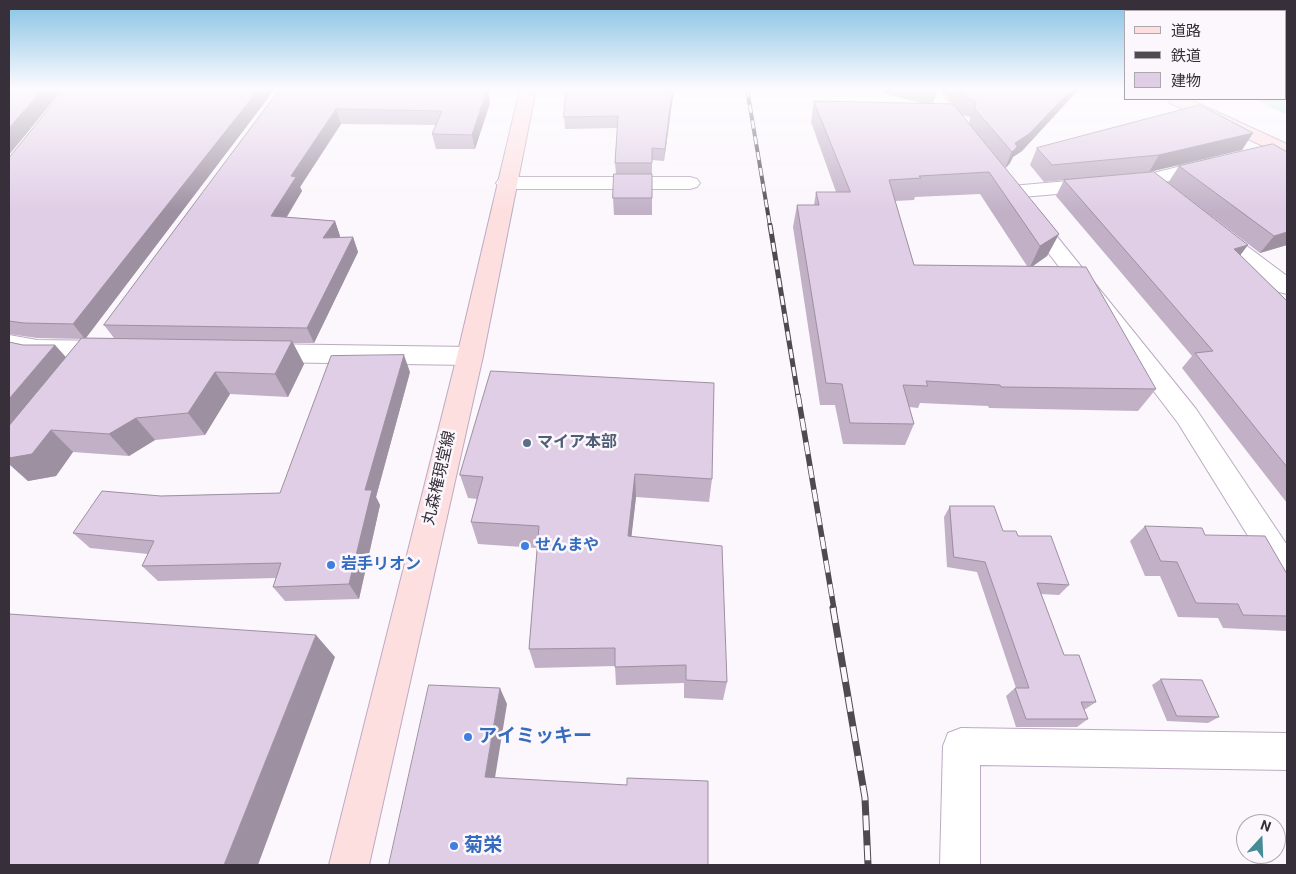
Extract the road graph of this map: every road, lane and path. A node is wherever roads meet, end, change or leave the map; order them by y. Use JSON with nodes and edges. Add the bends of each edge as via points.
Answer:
{"nodes":[{"id":1,"x":518,"y":130,"type":"edge"},
{"id":2,"x":961,"y":130,"type":"edge"},
{"id":3,"x":1241,"y":130,"type":"edge"},
{"id":4,"x":976,"y":148,"type":"edge"},
{"id":5,"x":1284,"y":150,"type":"edge"},
{"id":6,"x":1253,"y":155,"type":"edge"},
{"id":7,"x":1225,"y":162,"type":"edge"},
{"id":8,"x":1149,"y":180,"type":"junction"},
{"id":9,"x":506,"y":183,"type":"junction"},
{"id":10,"x":690,"y":183,"type":"dead end"},
{"id":11,"x":1172,"y":198,"type":"edge"},
{"id":12,"x":1195,"y":216,"type":"edge"},
{"id":13,"x":1287,"y":287,"type":"edge"},
{"id":14,"x":111,"y":326,"type":"edge"},
{"id":15,"x":9,"y":344,"type":"edge"},
{"id":16,"x":93,"y":350,"type":"junction"},
{"id":17,"x":133,"y":351,"type":"edge"},
{"id":18,"x":242,"y":352,"type":"edge"},
{"id":19,"x":470,"y":356,"type":"junction"},
{"id":20,"x":75,"y":373,"type":"edge"},
{"id":21,"x":1276,"y":536,"type":"edge"},
{"id":22,"x":1287,"y":571,"type":"edge"},
{"id":23,"x":1287,"y":752,"type":"edge"},
{"id":24,"x":348,"y":865,"type":"edge"},
{"id":25,"x":960,"y":865,"type":"edge"}],
"edges":[{"from":1,"to":9,"type":"main road","name":"丸森権現堂線"},
{"from":2,"to":4,"type":"street"},
{"from":3,"to":5,"type":"main road"},
{"from":5,"to":6,"type":"street"},
{"from":7,"to":8,"type":"street"},
{"from":8,"to":11,"type":"street"},
{"from":8,"to":21,"type":"street","via":[[1005,185],[1187,416]]},
{"from":9,"to":10,"type":"street"},
{"from":9,"to":19,"type":"main road","name":"丸森権現堂線"},
{"from":12,"to":13,"type":"street"},
{"from":14,"to":16,"type":"street"},
{"from":15,"to":16,"type":"street","via":[[37,349]]},
{"from":16,"to":17,"type":"street"},
{"from":16,"to":20,"type":"street"},
{"from":18,"to":19,"type":"street"},
{"from":19,"to":24,"type":"main road","name":"丸森権現堂線"},
{"from":21,"to":22,"type":"street"},
{"from":23,"to":25,"type":"street","via":[[961,746]]}]}
